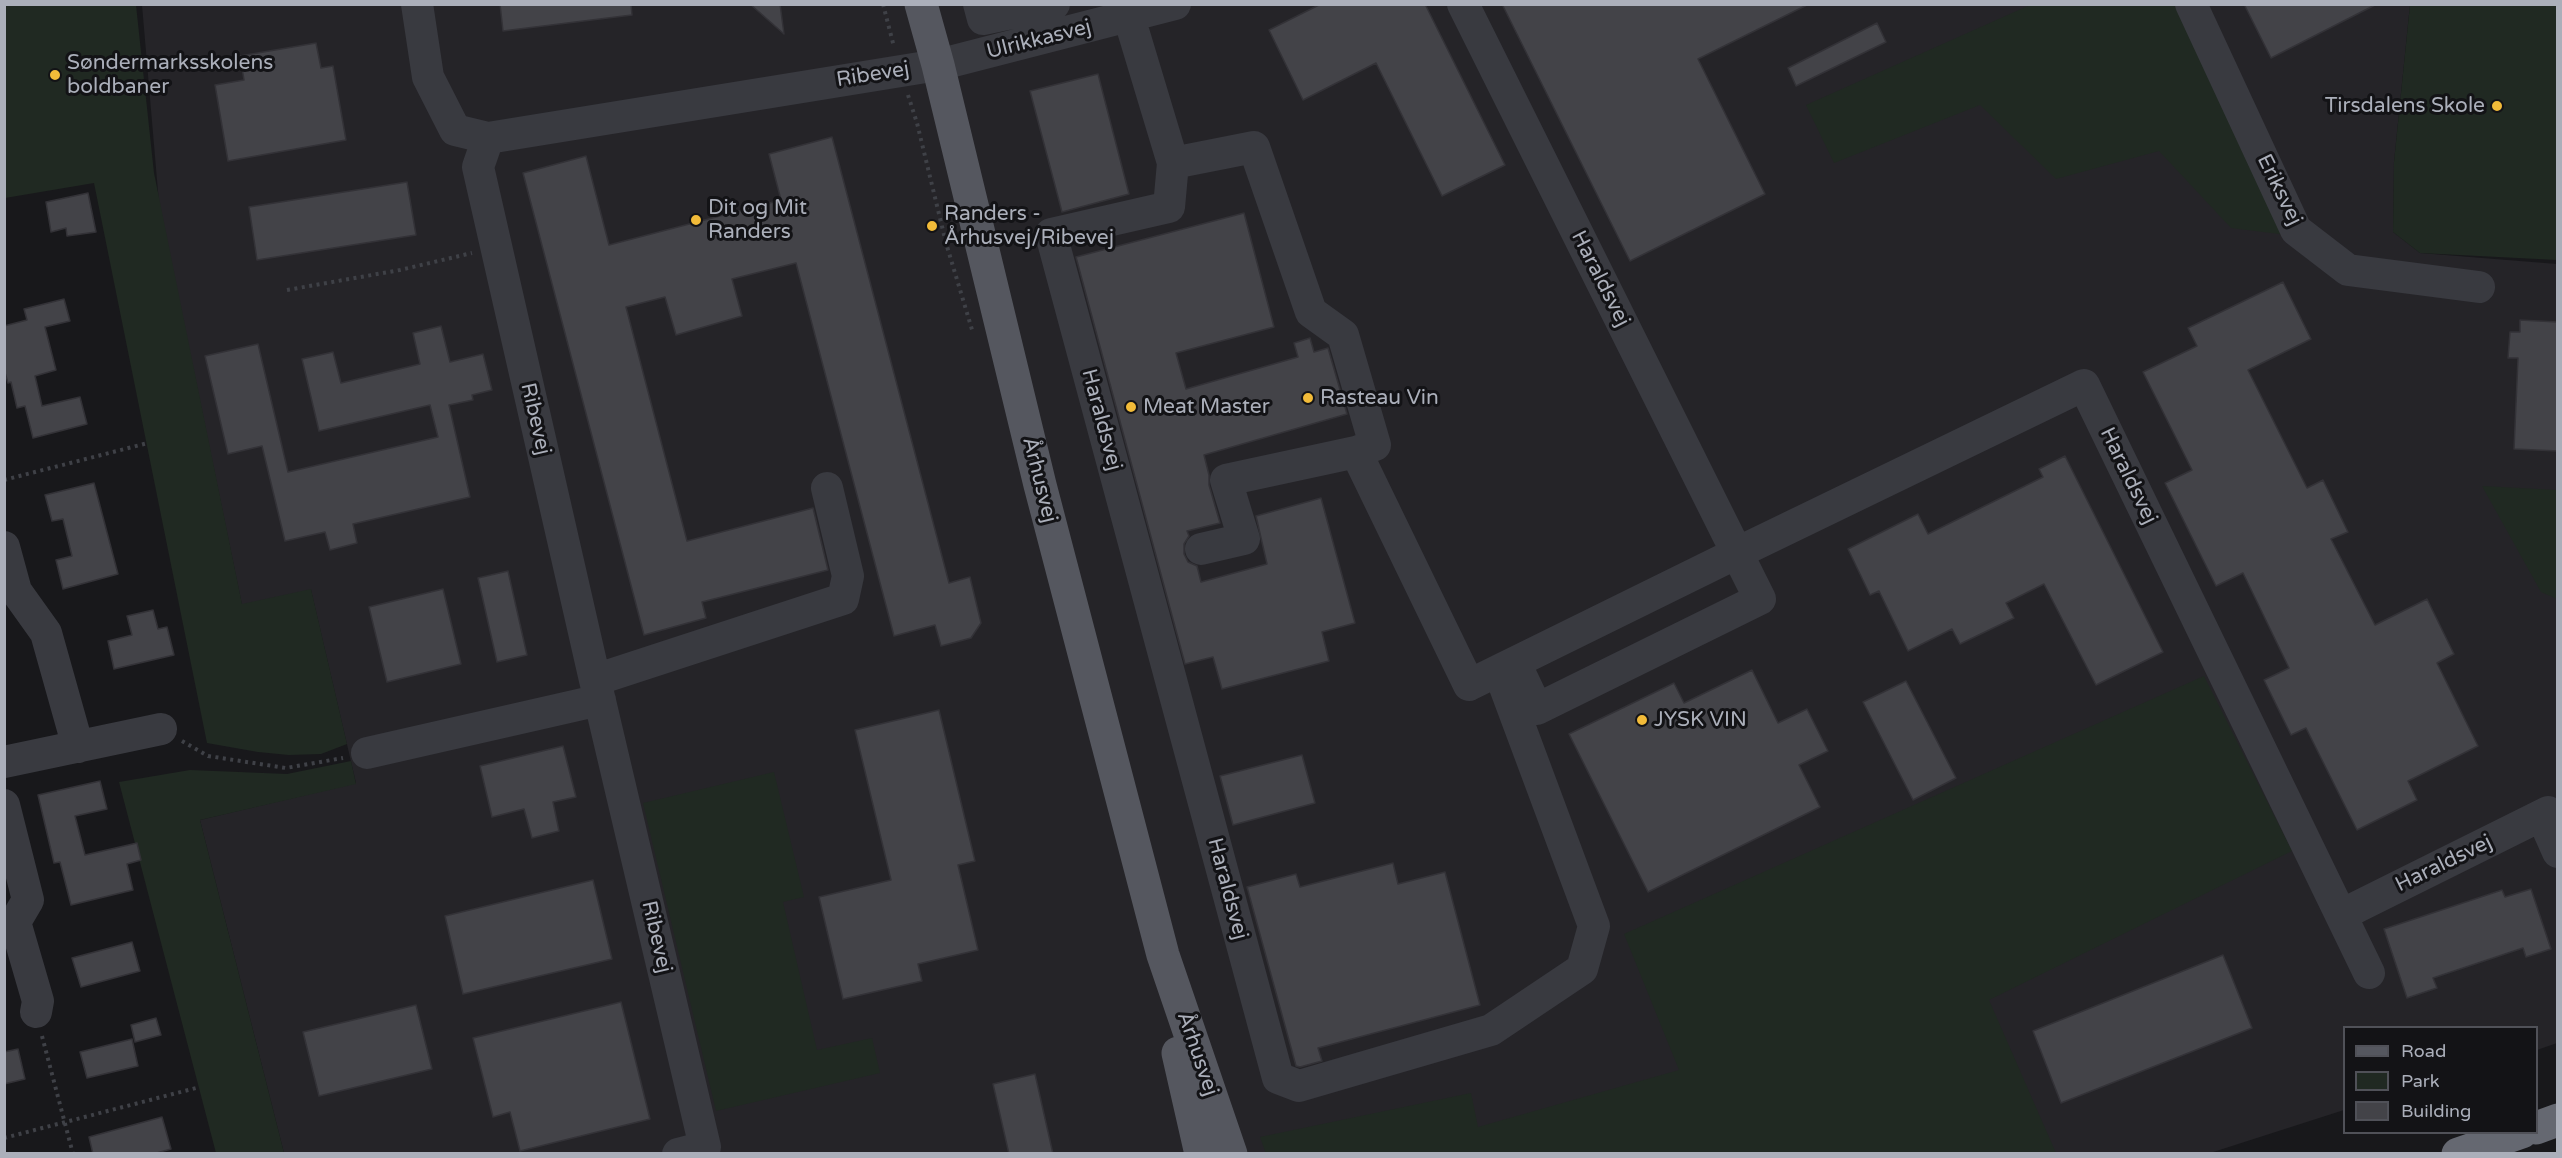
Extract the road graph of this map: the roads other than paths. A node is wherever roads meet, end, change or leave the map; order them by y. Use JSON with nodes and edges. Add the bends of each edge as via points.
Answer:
{"nodes":[{"id":1,"x":417,"y":4,"type":"edge"},
{"id":2,"x":921,"y":4,"type":"edge"},
{"id":3,"x":979,"y":4,"type":"edge"},
{"id":4,"x":1054,"y":4,"type":"edge"},
{"id":5,"x":1175,"y":4,"type":"edge"},
{"id":6,"x":1463,"y":4,"type":"edge"},
{"id":7,"x":2191,"y":4,"type":"edge"},
{"id":8,"x":1078,"y":17,"type":"edge"},
{"id":9,"x":1129,"y":17,"type":"junction"},
{"id":10,"x":938,"y":65,"type":"junction"},
{"id":11,"x":488,"y":138,"type":"junction"},
{"id":12,"x":1173,"y":163,"type":"junction"},
{"id":13,"x":2479,"y":287,"type":"dead end"},
{"id":14,"x":1356,"y":452,"type":"junction"},
{"id":15,"x":827,"y":488,"type":"dead end"},
{"id":16,"x":4,"y":547,"type":"edge"},
{"id":17,"x":1201,"y":549,"type":"dead end"},
{"id":18,"x":1737,"y":553,"type":"junction"},
{"id":19,"x":1507,"y":667,"type":"junction"},
{"id":20,"x":597,"y":690,"type":"junction"},
{"id":21,"x":161,"y":729,"type":"road end"},
{"id":22,"x":78,"y":747,"type":"junction"},
{"id":23,"x":367,"y":753,"type":"road end"},
{"id":24,"x":4,"y":762,"type":"edge"},
{"id":25,"x":4,"y":805,"type":"edge"},
{"id":26,"x":2558,"y":852,"type":"edge"},
{"id":27,"x":2340,"y":915,"type":"junction"},
{"id":28,"x":1163,"y":955,"type":"junction"},
{"id":29,"x":2369,"y":973,"type":"dead end"},
{"id":30,"x":36,"y":1012,"type":"road end"},
{"id":31,"x":2558,"y":1120,"type":"edge"},
{"id":32,"x":2538,"y":1127,"type":"edge"},
{"id":33,"x":2516,"y":1134,"type":"edge"},
{"id":34,"x":678,"y":1154,"type":"edge"},
{"id":35,"x":1201,"y":1154,"type":"edge"},
{"id":36,"x":1231,"y":1154,"type":"edge"},
{"id":37,"x":2458,"y":1154,"type":"edge"}],
"edges":[{"from":1,"to":11,"type":"street","name":"Ribevej","via":[[428,77],[454,130]]},
{"from":2,"to":10,"type":"main road","name":"Århusvej"},
{"from":3,"to":4,"type":"street","via":[[983,19]]},
{"from":5,"to":9,"type":"street","name":"Ulrikkasvej"},
{"from":6,"to":18,"type":"street","name":"Haraldsvej"},
{"from":7,"to":13,"type":"street","name":"Eriksvej","via":[[2296,230],[2348,270]]},
{"from":8,"to":9,"type":"street","name":"Ulrikkasvej"},
{"from":8,"to":10,"type":"street","name":"Ulrikkasvej"},
{"from":9,"to":12,"type":"street","name":"Haraldsvej"},
{"from":10,"to":11,"type":"street","name":"Ribevej"},
{"from":10,"to":28,"type":"main road","name":"Århusvej","via":[[1040,485]]},
{"from":11,"to":20,"type":"street","name":"Ribevej","via":[[478,167]]},
{"from":12,"to":14,"type":"street","via":[[1254,147],[1311,312],[1343,335],[1375,445]]},
{"from":12,"to":19,"type":"street","name":"Haraldsvej","via":[[1169,207],[1051,234],[1278,1078],[1299,1086],[1491,1030],[1582,969],[1594,926]]},
{"from":14,"to":17,"type":"street","via":[[1226,480],[1244,539]]},
{"from":14,"to":19,"type":"street","name":"Haraldsvej","via":[[1469,685]]},
{"from":15,"to":20,"type":"street","via":[[848,576],[843,599]]},
{"from":16,"to":22,"type":"street","via":[[16,591],[46,633]]},
{"from":18,"to":19,"type":"street","name":"Haraldsvej"},
{"from":18,"to":19,"type":"street","name":"Haraldsvej","via":[[1760,599],[1537,709]]},
{"from":18,"to":27,"type":"street","name":"Haraldsvej","via":[[2084,385]]},
{"from":20,"to":23,"type":"street"},
{"from":20,"to":34,"type":"street","name":"Ribevej","via":[[705,1147]]},
{"from":21,"to":22,"type":"street"},
{"from":22,"to":24,"type":"street"},
{"from":25,"to":30,"type":"street","via":[[28,900],[15,922],[38,1001]]},
{"from":26,"to":27,"type":"street","name":"Haraldsvej","via":[[2545,814]]},
{"from":27,"to":29,"type":"street","name":"Haraldsvej"},
{"from":28,"to":35,"type":"main road","name":"Århusvej","via":[[1179,1062]]},
{"from":28,"to":36,"type":"main road","name":"Århusvej"},
{"from":31,"to":32,"type":"highway"},
{"from":33,"to":37,"type":"highway"}]}
